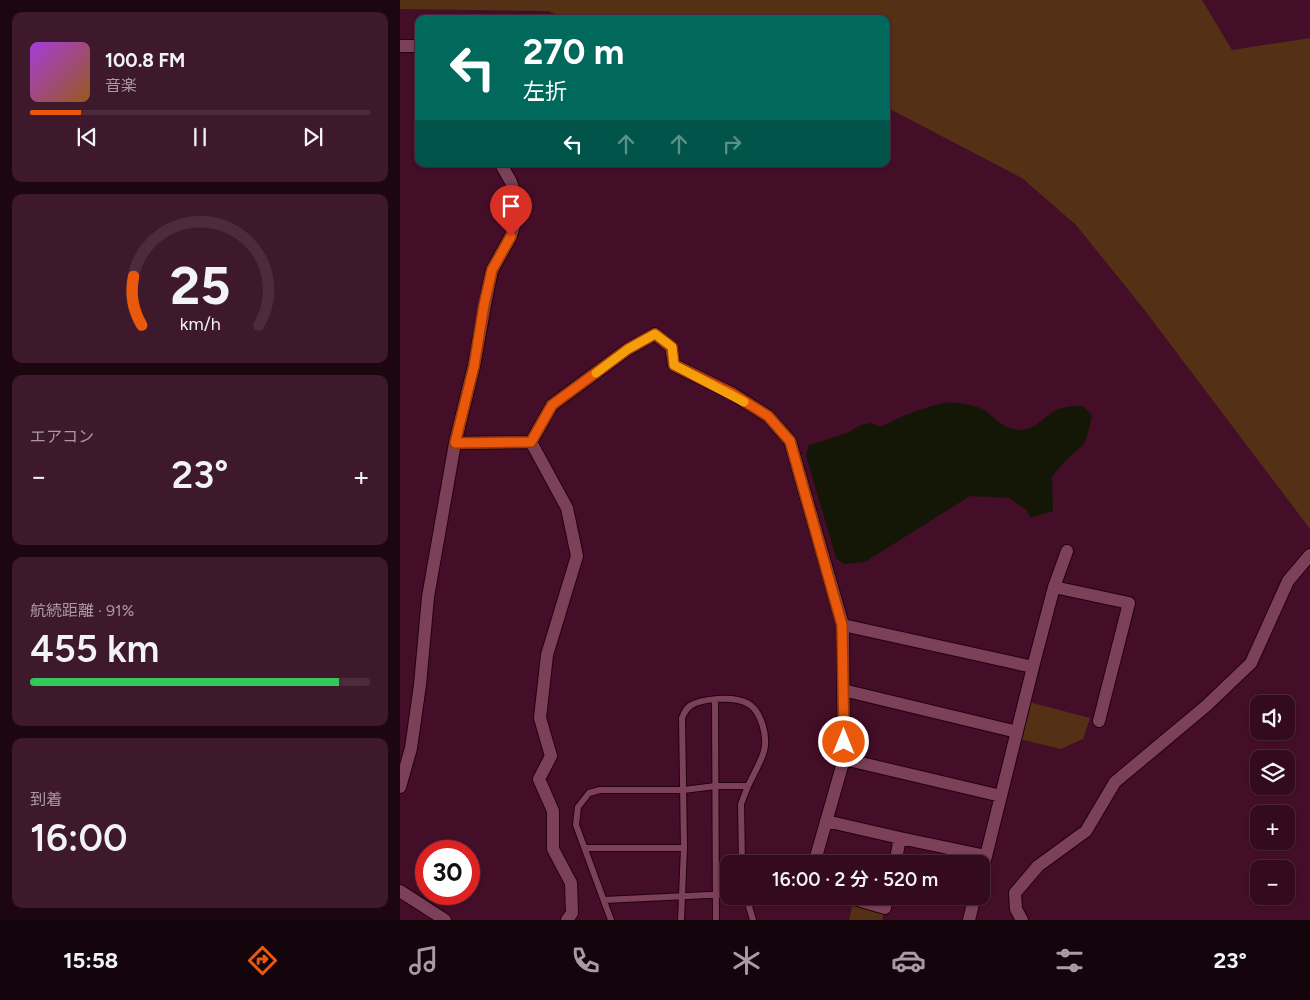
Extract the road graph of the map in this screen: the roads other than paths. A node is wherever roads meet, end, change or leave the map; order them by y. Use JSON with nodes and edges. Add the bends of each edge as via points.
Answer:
{"nodes":[{"id":1,"x":400,"y":46,"type":"edge"},
{"id":2,"x":415,"y":46,"type":"edge"},
{"id":3,"x":503,"y":167,"type":"edge"},
{"id":4,"x":531,"y":442,"type":"junction"},
{"id":5,"x":455,"y":443,"type":"junction"},
{"id":6,"x":1067,"y":551,"type":"dead end"},
{"id":7,"x":1310,"y":555,"type":"edge"},
{"id":8,"x":1054,"y":587,"type":"junction"},
{"id":9,"x":842,"y":625,"type":"junction"},
{"id":10,"x":1033,"y":667,"type":"junction"},
{"id":11,"x":843,"y":690,"type":"junction"},
{"id":12,"x":715,"y":700,"type":"junction"},
{"id":13,"x":1099,"y":721,"type":"dead end"},
{"id":14,"x":1017,"y":732,"type":"junction"},
{"id":15,"x":844,"y":759,"type":"junction"},
{"id":16,"x":716,"y":786,"type":"junction"},
{"id":17,"x":748,"y":786,"type":"junction"},
{"id":18,"x":400,"y":787,"type":"edge"},
{"id":19,"x":683,"y":790,"type":"junction"},
{"id":20,"x":1001,"y":796,"type":"junction"},
{"id":21,"x":826,"y":821,"type":"junction"},
{"id":22,"x":900,"y":838,"type":"junction"},
{"id":23,"x":585,"y":848,"type":"junction"},
{"id":24,"x":684,"y":848,"type":"junction"},
{"id":25,"x":742,"y":855,"type":"edge"},
{"id":26,"x":817,"y":855,"type":"edge"},
{"id":27,"x":897,"y":855,"type":"edge"},
{"id":28,"x":981,"y":855,"type":"edge"},
{"id":29,"x":986,"y":855,"type":"edge"},
{"id":30,"x":400,"y":892,"type":"edge"},
{"id":31,"x":716,"y":894,"type":"junction"},
{"id":32,"x":720,"y":894,"type":"edge"},
{"id":33,"x":682,"y":896,"type":"junction"},
{"id":34,"x":604,"y":900,"type":"junction"},
{"id":35,"x":749,"y":905,"type":"edge"},
{"id":36,"x":875,"y":905,"type":"edge"},
{"id":37,"x":886,"y":905,"type":"edge"},
{"id":38,"x":973,"y":905,"type":"edge"},
{"id":39,"x":445,"y":920,"type":"edge"},
{"id":40,"x":567,"y":920,"type":"edge"},
{"id":41,"x":611,"y":920,"type":"edge"},
{"id":42,"x":681,"y":920,"type":"edge"},
{"id":43,"x":716,"y":920,"type":"edge"},
{"id":44,"x":753,"y":920,"type":"edge"},
{"id":45,"x":969,"y":920,"type":"edge"},
{"id":46,"x":1022,"y":920,"type":"edge"}],
"edges":[{"from":1,"to":2,"type":"street"},
{"from":3,"to":5,"type":"street","via":[[519,207],[511,236],[492,270]]},
{"from":4,"to":5,"type":"street"},
{"from":4,"to":9,"type":"street","via":[[552,405],[628,349],[655,334],[672,347],[674,365],[733,394],[768,416],[790,441]]},
{"from":4,"to":40,"type":"street","via":[[567,508],[577,556],[547,655],[540,718],[551,756],[539,779],[552,811],[553,849],[571,883],[572,913]]},
{"from":5,"to":18,"type":"street","via":[[428,597],[411,748]]},
{"from":6,"to":8,"type":"street"},
{"from":7,"to":46,"type":"street","via":[[1288,581],[1251,664],[1115,782],[1086,831],[1038,866],[1015,892],[1016,909]]},
{"from":8,"to":10,"type":"street"},
{"from":8,"to":13,"type":"street","via":[[1129,603]]},
{"from":9,"to":10,"type":"street"},
{"from":9,"to":11,"type":"street"},
{"from":10,"to":14,"type":"street"},
{"from":11,"to":14,"type":"street"},
{"from":11,"to":15,"type":"street"},
{"from":12,"to":16,"type":"lane"},
{"from":12,"to":17,"type":"lane","via":[[729,698],[748,703],[762,717],[765,750]]},
{"from":12,"to":19,"type":"lane","via":[[692,705],[682,718]]},
{"from":14,"to":20,"type":"street"},
{"from":15,"to":20,"type":"street"},
{"from":15,"to":21,"type":"street"},
{"from":16,"to":17,"type":"lane"},
{"from":16,"to":19,"type":"lane"},
{"from":16,"to":31,"type":"lane"},
{"from":17,"to":25,"type":"lane","via":[[741,804]]},
{"from":19,"to":23,"type":"lane","via":[[600,790],[589,793],[578,807],[576,825]]},
{"from":19,"to":24,"type":"lane"},
{"from":20,"to":29,"type":"street"},
{"from":21,"to":22,"type":"street"},
{"from":21,"to":26,"type":"street"},
{"from":22,"to":27,"type":"street"},
{"from":22,"to":28,"type":"street"},
{"from":23,"to":24,"type":"lane"},
{"from":23,"to":34,"type":"lane"},
{"from":24,"to":33,"type":"lane"},
{"from":30,"to":39,"type":"street"},
{"from":31,"to":32,"type":"lane"},
{"from":31,"to":33,"type":"lane"},
{"from":31,"to":43,"type":"lane"},
{"from":33,"to":34,"type":"lane"},
{"from":33,"to":42,"type":"lane"},
{"from":34,"to":41,"type":"lane"},
{"from":35,"to":44,"type":"lane"},
{"from":36,"to":37,"type":"street","via":[[885,908]]},
{"from":38,"to":45,"type":"street"}]}
